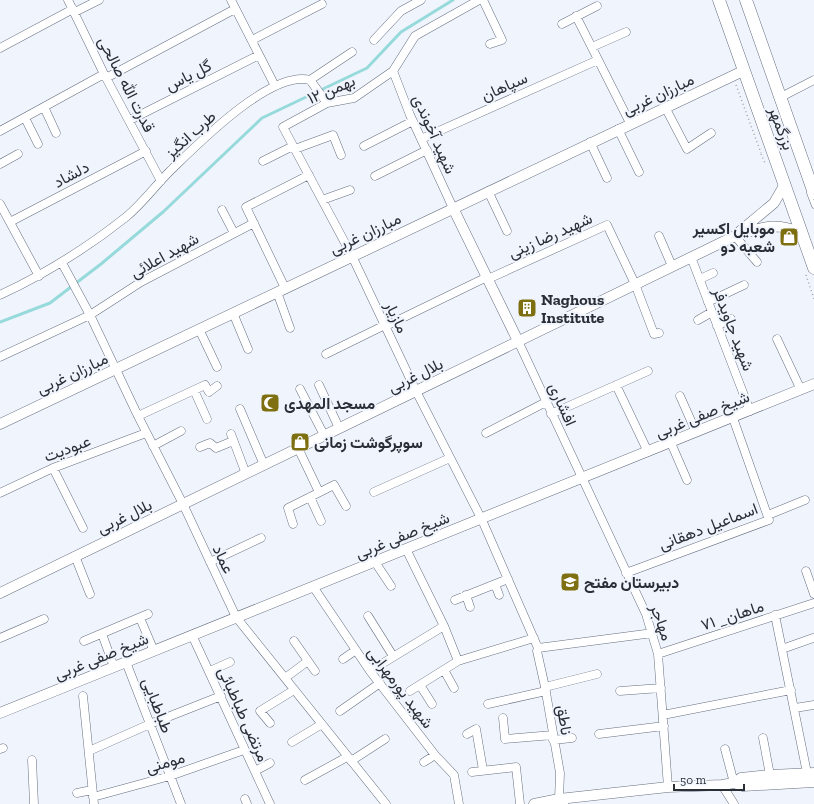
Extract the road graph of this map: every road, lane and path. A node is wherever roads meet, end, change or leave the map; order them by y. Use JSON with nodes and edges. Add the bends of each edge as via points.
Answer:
{"nodes":[{"id":1,"x":68,"y":0,"type":"edge"},
{"id":2,"x":99,"y":0,"type":"edge"},
{"id":3,"x":231,"y":0,"type":"edge"},
{"id":4,"x":421,"y":0,"type":"edge"},
{"id":5,"x":479,"y":0,"type":"edge"},
{"id":6,"x":483,"y":0,"type":"edge"},
{"id":7,"x":719,"y":0,"type":"edge"},
{"id":8,"x":742,"y":0,"type":"edge"},
{"id":9,"x":746,"y":0,"type":"edge"},
{"id":10,"x":322,"y":4,"type":"dead end"},
{"id":11,"x":597,"y":6,"type":"dead end"},
{"id":12,"x":235,"y":9,"type":"junction"},
{"id":13,"x":74,"y":11,"type":"junction"},
{"id":14,"x":576,"y":16,"type":"junction"},
{"id":15,"x":562,"y":24,"type":"dead end"},
{"id":16,"x":626,"y":32,"type":"dead end"},
{"id":17,"x":252,"y":40,"type":"junction"},
{"id":18,"x":374,"y":40,"type":"dead end"},
{"id":19,"x":490,"y":44,"type":"dead end"},
{"id":20,"x":0,"y":48,"type":"edge"},
{"id":21,"x":592,"y":48,"type":"junction"},
{"id":22,"x":352,"y":52,"type":"dead end"},
{"id":23,"x":259,"y":55,"type":"junction"},
{"id":24,"x":598,"y":60,"type":"junction"},
{"id":25,"x":393,"y":71,"type":"junction"},
{"id":26,"x":743,"y":71,"type":"junction"},
{"id":27,"x":105,"y":76,"type":"junction"},
{"id":28,"x":310,"y":80,"type":"junction"},
{"id":29,"x":814,"y":80,"type":"edge"},
{"id":30,"x":275,"y":86,"type":"junction"},
{"id":31,"x":781,"y":97,"type":"junction"},
{"id":32,"x":327,"y":103,"type":"junction"},
{"id":33,"x":44,"y":107,"type":"junction"},
{"id":34,"x":665,"y":107,"type":"junction"},
{"id":35,"x":25,"y":118,"type":"junction"},
{"id":36,"x":130,"y":120,"type":"junction"},
{"id":37,"x":413,"y":122,"type":"junction"},
{"id":38,"x":630,"y":124,"type":"junction"},
{"id":39,"x":284,"y":127,"type":"joint"},
{"id":40,"x":618,"y":129,"type":"junction"},
{"id":41,"x":0,"y":131,"type":"edge"},
{"id":42,"x":56,"y":133,"type":"dead end"},
{"id":43,"x":711,"y":133,"type":"dead end"},
{"id":44,"x":421,"y":138,"type":"junction"},
{"id":45,"x":590,"y":142,"type":"junction"},
{"id":46,"x":38,"y":144,"type":"dead end"},
{"id":47,"x":364,"y":146,"type":"dead end"},
{"id":48,"x":294,"y":148,"type":"junction"},
{"id":49,"x":427,"y":150,"type":"junction"},
{"id":50,"x":146,"y":151,"type":"junction"},
{"id":51,"x":18,"y":154,"type":"dead end"},
{"id":52,"x":341,"y":155,"type":"dead end"},
{"id":53,"x":263,"y":161,"type":"dead end"},
{"id":54,"x":0,"y":164,"type":"edge"},
{"id":55,"x":639,"y":172,"type":"dead end"},
{"id":56,"x":309,"y":175,"type":"junction"},
{"id":57,"x":375,"y":176,"type":"dead end"},
{"id":58,"x":607,"y":178,"type":"dead end"},
{"id":59,"x":162,"y":181,"type":"junction"},
{"id":60,"x":785,"y":184,"type":"junction"},
{"id":61,"x":350,"y":190,"type":"dead end"},
{"id":62,"x":488,"y":191,"type":"junction"},
{"id":63,"x":814,"y":193,"type":"edge"},
{"id":64,"x":322,"y":200,"type":"junction"},
{"id":65,"x":814,"y":206,"type":"edge"},
{"id":66,"x":453,"y":208,"type":"junction"},
{"id":67,"x":1,"y":209,"type":"edge"},
{"id":68,"x":222,"y":209,"type":"dead end"},
{"id":69,"x":10,"y":222,"type":"junction"},
{"id":70,"x":254,"y":223,"type":"junction"},
{"id":71,"x":507,"y":231,"type":"dead end"},
{"id":72,"x":801,"y":232,"type":"junction"},
{"id":73,"x":234,"y":233,"type":"junction"},
{"id":74,"x":659,"y":236,"type":"dead end"},
{"id":75,"x":735,"y":236,"type":"junction"},
{"id":76,"x":352,"y":256,"type":"junction"},
{"id":77,"x":691,"y":257,"type":"junction"},
{"id":78,"x":757,"y":262,"type":"dead end"},
{"id":79,"x":62,"y":263,"type":"junction"},
{"id":80,"x":672,"y":266,"type":"junction"},
{"id":81,"x":814,"y":268,"type":"edge"},
{"id":82,"x":712,"y":273,"type":"dead end"},
{"id":83,"x":40,"y":276,"type":"junction"},
{"id":84,"x":488,"y":278,"type":"junction"},
{"id":85,"x":700,"y":279,"type":"junction"},
{"id":86,"x":635,"y":284,"type":"junction"},
{"id":87,"x":744,"y":285,"type":"dead end"},
{"id":88,"x":281,"y":290,"type":"junction"},
{"id":89,"x":0,"y":295,"type":"edge"},
{"id":90,"x":708,"y":302,"type":"junction"},
{"id":91,"x":712,"y":312,"type":"junction"},
{"id":92,"x":232,"y":313,"type":"junction"},
{"id":93,"x":90,"y":315,"type":"junction"},
{"id":94,"x":731,"y":319,"type":"dead end"},
{"id":95,"x":698,"y":320,"type":"dead end"},
{"id":96,"x":385,"y":326,"type":"junction"},
{"id":97,"x":718,"y":326,"type":"junction"},
{"id":98,"x":290,"y":328,"type":"dead end"},
{"id":99,"x":199,"y":329,"type":"junction"},
{"id":100,"x":659,"y":333,"type":"dead end"},
{"id":101,"x":777,"y":339,"type":"dead end"},
{"id":102,"x":518,"y":341,"type":"junction"},
{"id":103,"x":248,"y":349,"type":"dead end"},
{"id":104,"x":326,"y":354,"type":"dead end"},
{"id":105,"x":0,"y":357,"type":"edge"},
{"id":106,"x":217,"y":367,"type":"dead end"},
{"id":107,"x":115,"y":369,"type":"junction"},
{"id":108,"x":648,"y":371,"type":"dead end"},
{"id":109,"x":814,"y":384,"type":"edge"},
{"id":110,"x":319,"y":385,"type":"dead end"},
{"id":111,"x":616,"y":385,"type":"junction"},
{"id":112,"x":216,"y":386,"type":"dead end"},
{"id":113,"x":300,"y":389,"type":"dead end"},
{"id":114,"x":194,"y":390,"type":"junction"},
{"id":115,"x":800,"y":390,"type":"junction"},
{"id":116,"x":416,"y":391,"type":"junction"},
{"id":117,"x":680,"y":396,"type":"dead end"},
{"id":118,"x":546,"y":402,"type":"junction"},
{"id":119,"x":240,"y":409,"type":"dead end"},
{"id":120,"x":750,"y":411,"type":"junction"},
{"id":121,"x":552,"y":414,"type":"junction"},
{"id":122,"x":138,"y":416,"type":"junction"},
{"id":123,"x":733,"y":418,"type":"junction"},
{"id":124,"x":207,"y":419,"type":"dead end"},
{"id":125,"x":0,"y":424,"type":"edge"},
{"id":126,"x":339,"y":428,"type":"junction"},
{"id":127,"x":181,"y":430,"type":"dead end"},
{"id":128,"x":696,"y":432,"type":"junction"},
{"id":129,"x":146,"y":433,"type":"junction"},
{"id":130,"x":486,"y":433,"type":"dead end"},
{"id":131,"x":324,"y":435,"type":"junction"},
{"id":132,"x":671,"y":443,"type":"junction"},
{"id":133,"x":153,"y":446,"type":"junction"},
{"id":134,"x":200,"y":447,"type":"dead end"},
{"id":135,"x":298,"y":448,"type":"junction"},
{"id":136,"x":648,"y":452,"type":"junction"},
{"id":137,"x":450,"y":458,"type":"junction"},
{"id":138,"x":264,"y":465,"type":"junction"},
{"id":139,"x":53,"y":468,"type":"junction"},
{"id":140,"x":246,"y":474,"type":"junction"},
{"id":141,"x":583,"y":478,"type":"junction"},
{"id":142,"x":687,"y":480,"type":"dead end"},
{"id":143,"x":319,"y":492,"type":"junction"},
{"id":144,"x":374,"y":492,"type":"dead end"},
{"id":145,"x":0,"y":493,"type":"edge"},
{"id":146,"x":310,"y":497,"type":"junction"},
{"id":147,"x":805,"y":500,"type":"dead end"},
{"id":148,"x":183,"y":504,"type":"junction"},
{"id":149,"x":346,"y":506,"type":"dead end"},
{"id":150,"x":768,"y":515,"type":"junction"},
{"id":151,"x":482,"y":520,"type":"junction"},
{"id":152,"x":321,"y":521,"type":"dead end"},
{"id":153,"x":293,"y":524,"type":"dead end"},
{"id":154,"x":83,"y":528,"type":"dead end"},
{"id":155,"x":261,"y":538,"type":"dead end"},
{"id":156,"x":406,"y":549,"type":"junction"},
{"id":157,"x":75,"y":556,"type":"junction"},
{"id":158,"x":210,"y":562,"type":"junction"},
{"id":159,"x":375,"y":562,"type":"junction"},
{"id":160,"x":806,"y":570,"type":"dead end"},
{"id":161,"x":626,"y":573,"type":"junction"},
{"id":162,"x":508,"y":579,"type":"junction"},
{"id":163,"x":495,"y":584,"type":"junction"},
{"id":164,"x":391,"y":586,"type":"dead end"},
{"id":165,"x":314,"y":588,"type":"junction"},
{"id":166,"x":0,"y":593,"type":"edge"},
{"id":167,"x":90,"y":594,"type":"dead end"},
{"id":168,"x":814,"y":594,"type":"edge"},
{"id":169,"x":466,"y":595,"type":"junction"},
{"id":170,"x":499,"y":595,"type":"dead end"},
{"id":171,"x":455,"y":600,"type":"dead end"},
{"id":172,"x":814,"y":603,"type":"edge"},
{"id":173,"x":470,"y":607,"type":"dead end"},
{"id":174,"x":148,"y":614,"type":"dead end"},
{"id":175,"x":775,"y":615,"type":"junction"},
{"id":176,"x":368,"y":616,"type":"dead end"},
{"id":177,"x":236,"y":617,"type":"junction"},
{"id":178,"x":140,"y":618,"type":"junction"},
{"id":179,"x":44,"y":619,"type":"dead end"},
{"id":180,"x":444,"y":626,"type":"junction"},
{"id":181,"x":653,"y":633,"type":"junction"},
{"id":182,"x":102,"y":634,"type":"junction"},
{"id":183,"x":192,"y":636,"type":"junction"},
{"id":184,"x":0,"y":638,"type":"edge"},
{"id":185,"x":534,"y":638,"type":"junction"},
{"id":186,"x":813,"y":638,"type":"edge"},
{"id":187,"x":84,"y":641,"type":"dead end"},
{"id":188,"x":294,"y":641,"type":"dead end"},
{"id":189,"x":538,"y":648,"type":"junction"},
{"id":190,"x":782,"y":648,"type":"junction"},
{"id":191,"x":154,"y":650,"type":"junction"},
{"id":192,"x":356,"y":650,"type":"junction"},
{"id":193,"x":658,"y":654,"type":"junction"},
{"id":194,"x":393,"y":656,"type":"junction"},
{"id":195,"x":344,"y":659,"type":"dead end"},
{"id":196,"x":308,"y":660,"type":"junction"},
{"id":197,"x":458,"y":661,"type":"junction"},
{"id":198,"x":126,"y":662,"type":"junction"},
{"id":199,"x":230,"y":662,"type":"dead end"},
{"id":200,"x":114,"y":667,"type":"junction"},
{"id":201,"x":444,"y":670,"type":"junction"},
{"id":202,"x":315,"y":671,"type":"dead end"},
{"id":203,"x":370,"y":671,"type":"junction"},
{"id":204,"x":210,"y":672,"type":"junction"},
{"id":205,"x":597,"y":674,"type":"dead end"},
{"id":206,"x":285,"y":678,"type":"junction"},
{"id":207,"x":380,"y":683,"type":"junction"},
{"id":208,"x":420,"y":685,"type":"junction"},
{"id":209,"x":454,"y":688,"type":"dead end"},
{"id":210,"x":661,"y":688,"type":"junction"},
{"id":211,"x":545,"y":689,"type":"junction"},
{"id":212,"x":294,"y":690,"type":"junction"},
{"id":213,"x":791,"y":690,"type":"junction"},
{"id":214,"x":410,"y":691,"type":"dead end"},
{"id":215,"x":620,"y":691,"type":"dead end"},
{"id":216,"x":83,"y":696,"type":"dead end"},
{"id":217,"x":221,"y":696,"type":"junction"},
{"id":218,"x":432,"y":704,"type":"dead end"},
{"id":219,"x":488,"y":704,"type":"dead end"},
{"id":220,"x":814,"y":705,"type":"edge"},
{"id":221,"x":795,"y":708,"type":"junction"},
{"id":222,"x":340,"y":711,"type":"dead end"},
{"id":223,"x":0,"y":713,"type":"edge"},
{"id":224,"x":663,"y":715,"type":"junction"},
{"id":225,"x":503,"y":718,"type":"dead end"},
{"id":226,"x":270,"y":723,"type":"dead end"},
{"id":227,"x":150,"y":724,"type":"junction"},
{"id":228,"x":322,"y":724,"type":"junction"},
{"id":229,"x":664,"y":726,"type":"junction"},
{"id":230,"x":467,"y":734,"type":"dead end"},
{"id":231,"x":599,"y":734,"type":"dead end"},
{"id":232,"x":553,"y":738,"type":"junction"},
{"id":233,"x":572,"y":738,"type":"dead end"},
{"id":234,"x":763,"y":738,"type":"dead end"},
{"id":235,"x":384,"y":740,"type":"dead end"},
{"id":236,"x":292,"y":742,"type":"dead end"},
{"id":237,"x":725,"y":749,"type":"dead end"},
{"id":238,"x":244,"y":750,"type":"junction"},
{"id":239,"x":89,"y":751,"type":"junction"},
{"id":240,"x":434,"y":755,"type":"junction"},
{"id":241,"x":349,"y":759,"type":"junction"},
{"id":242,"x":32,"y":760,"type":"dead end"},
{"id":243,"x":424,"y":762,"type":"dead end"},
{"id":244,"x":270,"y":763,"type":"dead end"},
{"id":245,"x":483,"y":770,"type":"junction"},
{"id":246,"x":254,"y":771,"type":"junction"},
{"id":247,"x":472,"y":772,"type":"dead end"},
{"id":248,"x":170,"y":776,"type":"junction"},
{"id":249,"x":811,"y":777,"type":"edge"},
{"id":250,"x":771,"y":779,"type":"junction"},
{"id":251,"x":305,"y":780,"type":"dead end"},
{"id":252,"x":734,"y":783,"type":"junction"},
{"id":253,"x":722,"y":785,"type":"junction"},
{"id":254,"x":668,"y":787,"type":"junction"},
{"id":255,"x":77,"y":793,"type":"dead end"},
{"id":256,"x":93,"y":797,"type":"edge"},
{"id":257,"x":562,"y":801,"type":"edge"},
{"id":258,"x":34,"y":804,"type":"edge"},
{"id":259,"x":181,"y":804,"type":"edge"},
{"id":260,"x":270,"y":804,"type":"edge"},
{"id":261,"x":386,"y":804,"type":"edge"},
{"id":262,"x":459,"y":804,"type":"edge"},
{"id":263,"x":520,"y":804,"type":"edge"},
{"id":264,"x":534,"y":804,"type":"edge"},
{"id":265,"x":734,"y":804,"type":"edge"}],
"edges":[{"from":1,"to":13,"type":"street","name":"قدرت الله صالحی"},
{"from":2,"to":13,"type":"street"},
{"from":3,"to":12,"type":"street"},
{"from":4,"to":18,"type":"street","via":[[401,11]]},
{"from":5,"to":25,"type":"street","name":"۱۲ بهمن","via":[[415,36]]},
{"from":6,"to":19,"type":"street","via":[[502,40]]},
{"from":7,"to":26,"type":"main road","name":"بزرگمهر"},
{"from":8,"to":65,"type":"lane"},
{"from":9,"to":31,"type":"main road","name":"بزرگمهر"},
{"from":10,"to":17,"type":"street"},
{"from":11,"to":14,"type":"street"},
{"from":12,"to":17,"type":"street"},
{"from":12,"to":27,"type":"street"},
{"from":13,"to":20,"type":"street"},
{"from":13,"to":27,"type":"street","name":"قدرت الله صالحی"},
{"from":14,"to":15,"type":"street"},
{"from":14,"to":21,"type":"street"},
{"from":16,"to":21,"type":"street"},
{"from":17,"to":23,"type":"street"},
{"from":21,"to":24,"type":"street"},
{"from":22,"to":28,"type":"street"},
{"from":23,"to":30,"type":"street"},
{"from":23,"to":36,"type":"street","name":"گل یاس"},
{"from":24,"to":38,"type":"street"},
{"from":24,"to":44,"type":"street","name":"سپاهان"},
{"from":25,"to":32,"type":"street","name":"۱۲ بهمن","via":[[354,98]]},
{"from":25,"to":37,"type":"street","name":"شهید آخوندی"},
{"from":26,"to":34,"type":"street","name":"مبارزان غربی"},
{"from":26,"to":60,"type":"main road","name":"بزرگمهر"},
{"from":27,"to":33,"type":"street"},
{"from":27,"to":36,"type":"street","name":"قدرت الله صالحی"},
{"from":28,"to":30,"type":"street","name":"طرب انگیز","via":[[300,77]]},
{"from":28,"to":32,"type":"street"},
{"from":29,"to":31,"type":"street"},
{"from":30,"to":59,"type":"street","name":"طرب انگیز","via":[[235,112]]},
{"from":31,"to":63,"type":"main road","name":"بزرگمهر"},
{"from":32,"to":39,"type":"street","name":"۱۲ بهمن"},
{"from":33,"to":35,"type":"street"},
{"from":33,"to":42,"type":"street"},
{"from":34,"to":38,"type":"street","name":"مبارزان غربی"},
{"from":34,"to":43,"type":"street","via":[[687,149]]},
{"from":35,"to":41,"type":"street"},
{"from":35,"to":46,"type":"street"},
{"from":36,"to":50,"type":"street","name":"قدرت الله صالحی"},
{"from":37,"to":44,"type":"street","name":"شهید آخوندی"},
{"from":37,"to":47,"type":"street"},
{"from":38,"to":40,"type":"street","name":"مبارزان غربی"},
{"from":39,"to":48,"type":"street","name":"مازیار"},
{"from":40,"to":45,"type":"street","name":"مبارزان غربی"},
{"from":40,"to":55,"type":"street"},
{"from":44,"to":49,"type":"street","name":"شهید آخوندی"},
{"from":45,"to":58,"type":"street"},
{"from":45,"to":62,"type":"street","name":"مبارزان غربی"},
{"from":48,"to":52,"type":"street","via":[[333,135]]},
{"from":48,"to":53,"type":"street"},
{"from":48,"to":56,"type":"street","name":"مازیار"},
{"from":49,"to":57,"type":"street"},
{"from":49,"to":66,"type":"street","name":"شهید آخوندی"},
{"from":50,"to":59,"type":"street","name":"قدرت الله صالحی"},
{"from":50,"to":69,"type":"street","name":"دلشاد"},
{"from":51,"to":54,"type":"street"},
{"from":56,"to":64,"type":"street","name":"مازیار"},
{"from":56,"to":70,"type":"street","via":[[246,208]]},
{"from":59,"to":79,"type":"street","name":"طرب انگیز","via":[[127,216]]},
{"from":60,"to":72,"type":"main road","name":"بزرگمهر"},
{"from":60,"to":75,"type":"street","via":[[774,203]]},
{"from":61,"to":64,"type":"street"},
{"from":62,"to":66,"type":"street","name":"مبارزان غربی"},
{"from":62,"to":71,"type":"street"},
{"from":64,"to":76,"type":"street","name":"مازیار"},
{"from":66,"to":76,"type":"street","name":"مبارزان غربی"},
{"from":66,"to":84,"type":"street"},
{"from":67,"to":69,"type":"street"},
{"from":68,"to":73,"type":"street"},
{"from":69,"to":83,"type":"street"},
{"from":70,"to":73,"type":"street","name":"شهید اعلائی"},
{"from":70,"to":88,"type":"street"},
{"from":72,"to":75,"type":"street","via":[[783,226],[769,225]]},
{"from":72,"to":81,"type":"main road","name":"بزرگمهر"},
{"from":73,"to":93,"type":"street","name":"شهید اعلائی","via":[[141,282]]},
{"from":74,"to":80,"type":"street"},
{"from":75,"to":77,"type":"street","name":"بلال غربی"},
{"from":75,"to":78,"type":"street"},
{"from":76,"to":88,"type":"street","name":"مبارزان غربی"},
{"from":76,"to":96,"type":"street","name":"مازیار"},
{"from":77,"to":80,"type":"street","name":"بلال غربی"},
{"from":77,"to":85,"type":"street","name":"شهید جاویدفر"},
{"from":79,"to":83,"type":"street","name":"طرب انگیز"},
{"from":79,"to":93,"type":"street","name":"عماد"},
{"from":80,"to":86,"type":"street","name":"بلال غربی"},
{"from":82,"to":85,"type":"street"},
{"from":83,"to":89,"type":"street","name":"طرب انگیز"},
{"from":84,"to":86,"type":"street","name":"شهید رضا زینی","via":[[607,224]]},
{"from":84,"to":96,"type":"street"},
{"from":84,"to":102,"type":"street"},
{"from":85,"to":90,"type":"street","name":"شهید جاویدفر"},
{"from":86,"to":100,"type":"street","via":[[654,334]]},
{"from":86,"to":102,"type":"street","name":"بلال غربی"},
{"from":87,"to":90,"type":"street"},
{"from":88,"to":92,"type":"street","name":"مبارزان غربی"},
{"from":88,"to":98,"type":"street"},
{"from":90,"to":91,"type":"street","name":"شهید جاویدفر"},
{"from":91,"to":95,"type":"street"},
{"from":91,"to":97,"type":"street","name":"شهید جاویدفر"},
{"from":92,"to":99,"type":"street","name":"مبارزان غربی"},
{"from":92,"to":103,"type":"street"},
{"from":93,"to":105,"type":"street","name":"شهید اعلائی"},
{"from":93,"to":107,"type":"street","name":"عماد"},
{"from":94,"to":97,"type":"street"},
{"from":96,"to":104,"type":"street"},
{"from":96,"to":116,"type":"street","name":"مازیار"},
{"from":97,"to":120,"type":"street","name":"شهید جاویدفر"},
{"from":99,"to":106,"type":"street"},
{"from":99,"to":107,"type":"street","name":"مبارزان غربی"},
{"from":101,"to":115,"type":"street"},
{"from":102,"to":116,"type":"street","name":"بلال غربی"},
{"from":102,"to":118,"type":"street","name":"افشاری"},
{"from":107,"to":122,"type":"street","name":"عماد"},
{"from":107,"to":125,"type":"street","name":"مبارزان غربی"},
{"from":108,"to":111,"type":"street"},
{"from":109,"to":115,"type":"street","name":"شیخ صفی غربی"},
{"from":110,"to":126,"type":"street"},
{"from":111,"to":121,"type":"street"},
{"from":111,"to":136,"type":"street"},
{"from":112,"to":114,"type":"street","via":[[209,392],[205,385]]},
{"from":113,"to":131,"type":"street"},
{"from":114,"to":122,"type":"street"},
{"from":114,"to":124,"type":"street"},
{"from":115,"to":120,"type":"street","name":"شیخ صفی غربی"},
{"from":116,"to":126,"type":"street","name":"بلال غربی"},
{"from":116,"to":137,"type":"street","name":"مازیار"},
{"from":117,"to":128,"type":"street"},
{"from":118,"to":121,"type":"street","name":"افشاری"},
{"from":118,"to":130,"type":"street"},
{"from":119,"to":138,"type":"street"},
{"from":120,"to":123,"type":"street","name":"شیخ صفی غربی"},
{"from":121,"to":141,"type":"street","name":"افشاری"},
{"from":122,"to":129,"type":"street","name":"عماد"},
{"from":123,"to":128,"type":"street","name":"شیخ صفی غربی"},
{"from":123,"to":150,"type":"street","name":"اسماعیل دهقانی"},
{"from":126,"to":131,"type":"street","name":"بلال غربی"},
{"from":127,"to":133,"type":"street"},
{"from":128,"to":132,"type":"street","name":"شیخ صفی غربی"},
{"from":129,"to":133,"type":"street","name":"عماد"},
{"from":129,"to":139,"type":"street","name":"عبودیت"},
{"from":131,"to":135,"type":"street","name":"بلال غربی"},
{"from":132,"to":136,"type":"street","name":"شیخ صفی غربی"},
{"from":132,"to":142,"type":"street"},
{"from":133,"to":148,"type":"street","name":"عماد"},
{"from":134,"to":140,"type":"street","via":[[210,443],[216,448],[232,437]]},
{"from":135,"to":138,"type":"street","name":"بلال غربی"},
{"from":135,"to":143,"type":"street"},
{"from":136,"to":141,"type":"street","name":"شیخ صفی غربی"},
{"from":137,"to":144,"type":"street"},
{"from":137,"to":151,"type":"street","name":"مازیار"},
{"from":138,"to":140,"type":"street","name":"بلال غربی"},
{"from":139,"to":145,"type":"street","name":"عبودیت"},
{"from":139,"to":154,"type":"street"},
{"from":140,"to":148,"type":"street","name":"بلال غربی"},
{"from":141,"to":151,"type":"street","name":"شیخ صفی غربی"},
{"from":141,"to":161,"type":"street","name":"مهاجر"},
{"from":143,"to":146,"type":"street"},
{"from":143,"to":149,"type":"street","via":[[334,484]]},
{"from":146,"to":152,"type":"street"},
{"from":146,"to":153,"type":"street","via":[[288,508]]},
{"from":147,"to":150,"type":"street"},
{"from":148,"to":157,"type":"street","name":"بلال غربی"},
{"from":148,"to":158,"type":"street","name":"عماد"},
{"from":150,"to":161,"type":"street","name":"اسماعیل دهقانی","via":[[769,520]]},
{"from":151,"to":156,"type":"street","name":"شیخ صفی غربی"},
{"from":151,"to":162,"type":"street","name":"مازیار"},
{"from":155,"to":158,"type":"street"},
{"from":156,"to":159,"type":"street","name":"شیخ صفی غربی"},
{"from":156,"to":180,"type":"street"},
{"from":157,"to":166,"type":"street","name":"بلال غربی"},
{"from":157,"to":167,"type":"street"},
{"from":158,"to":177,"type":"street","name":"عماد"},
{"from":159,"to":164,"type":"street"},
{"from":159,"to":165,"type":"street","name":"شیخ صفی غربی"},
{"from":160,"to":168,"type":"street"},
{"from":161,"to":181,"type":"street","name":"مهاجر"},
{"from":162,"to":163,"type":"street"},
{"from":162,"to":185,"type":"street","name":"ناطق"},
{"from":163,"to":169,"type":"street"},
{"from":163,"to":170,"type":"street"},
{"from":165,"to":177,"type":"street","name":"شیخ صفی غربی"},
{"from":165,"to":192,"type":"street","name":"شهید پورمهرابی"},
{"from":169,"to":171,"type":"street"},
{"from":169,"to":173,"type":"street"},
{"from":172,"to":175,"type":"street","name":"۷۱ _ماهان"},
{"from":174,"to":178,"type":"street"},
{"from":175,"to":190,"type":"street"},
{"from":175,"to":193,"type":"street","name":"۷۱ _ماهان"},
{"from":176,"to":194,"type":"street"},
{"from":177,"to":183,"type":"street","name":"شیخ صفی غربی"},
{"from":177,"to":206,"type":"street","name":"عماد"},
{"from":178,"to":182,"type":"street"},
{"from":178,"to":191,"type":"street"},
{"from":179,"to":184,"type":"street"},
{"from":180,"to":194,"type":"street"},
{"from":180,"to":197,"type":"street"},
{"from":181,"to":189,"type":"street"},
{"from":181,"to":193,"type":"street","name":"مهاجر"},
{"from":182,"to":187,"type":"street"},
{"from":182,"to":200,"type":"street"},
{"from":183,"to":191,"type":"street","name":"شیخ صفی غربی"},
{"from":183,"to":204,"type":"street","name":"مرتضی طباطبائی"},
{"from":185,"to":189,"type":"street","name":"ناطق"},
{"from":185,"to":197,"type":"street"},
{"from":186,"to":190,"type":"street"},
{"from":188,"to":196,"type":"street"},
{"from":189,"to":211,"type":"street","name":"ناطق"},
{"from":190,"to":213,"type":"street"},
{"from":191,"to":198,"type":"street","name":"شیخ صفی غربی"},
{"from":192,"to":195,"type":"street"},
{"from":192,"to":203,"type":"street","name":"شهید پورمهرابی"},
{"from":193,"to":210,"type":"street","name":"مهاجر"},
{"from":194,"to":203,"type":"street"},
{"from":196,"to":202,"type":"street"},
{"from":196,"to":206,"type":"street"},
{"from":197,"to":201,"type":"street"},
{"from":198,"to":200,"type":"street","name":"شیخ صفی غربی"},
{"from":198,"to":227,"type":"street","name":"طباطبایی"},
{"from":199,"to":204,"type":"street"},
{"from":200,"to":223,"type":"street","name":"شیخ صفی غربی"},
{"from":201,"to":208,"type":"street"},
{"from":201,"to":209,"type":"street"},
{"from":203,"to":207,"type":"street","name":"شهید پورمهرابی"},
{"from":204,"to":217,"type":"street","name":"مرتضی طباطبائی"},
{"from":205,"to":211,"type":"street"},
{"from":206,"to":212,"type":"street","name":"عماد"},
{"from":207,"to":222,"type":"street"},
{"from":207,"to":240,"type":"street","name":"شهید پورمهرابی"},
{"from":208,"to":214,"type":"street"},
{"from":208,"to":218,"type":"street"},
{"from":210,"to":215,"type":"street"},
{"from":210,"to":224,"type":"street","name":"مهاجر"},
{"from":211,"to":219,"type":"street"},
{"from":211,"to":232,"type":"street","name":"ناطق"},
{"from":212,"to":226,"type":"street","via":[[260,711]]},
{"from":212,"to":228,"type":"street","name":"عماد"},
{"from":213,"to":221,"type":"street"},
{"from":213,"to":224,"type":"street"},
{"from":216,"to":239,"type":"street"},
{"from":217,"to":227,"type":"street"},
{"from":217,"to":238,"type":"street","name":"مرتضی طباطبائی"},
{"from":220,"to":221,"type":"street"},
{"from":221,"to":249,"type":"street"},
{"from":224,"to":229,"type":"street","name":"مهاجر"},
{"from":225,"to":232,"type":"street","via":[[505,739]]},
{"from":227,"to":239,"type":"street"},
{"from":227,"to":248,"type":"street","name":"طباطبایی"},
{"from":228,"to":236,"type":"street"},
{"from":228,"to":241,"type":"street","name":"عماد"},
{"from":229,"to":231,"type":"street"},
{"from":229,"to":254,"type":"street","name":"مهاجر"},
{"from":230,"to":245,"type":"street","via":[[476,728]]},
{"from":232,"to":233,"type":"street"},
{"from":232,"to":257,"type":"street","name":"ناطق"},
{"from":234,"to":250,"type":"street"},
{"from":235,"to":241,"type":"street"},
{"from":237,"to":252,"type":"street"},
{"from":238,"to":246,"type":"street","name":"مرتضی طباطبائی"},
{"from":238,"to":248,"type":"street","name":"مومنی"},
{"from":239,"to":256,"type":"street"},
{"from":240,"to":243,"type":"street"},
{"from":240,"to":262,"type":"street","name":"شهید پورمهرابی","via":[[454,775]]},
{"from":241,"to":251,"type":"street"},
{"from":241,"to":261,"type":"street","name":"عماد"},
{"from":242,"to":258,"type":"street"},
{"from":244,"to":246,"type":"street"},
{"from":245,"to":247,"type":"street"},
{"from":245,"to":263,"type":"street","via":[[516,767]]},
{"from":246,"to":260,"type":"street","name":"مرتضی طباطبائی"},
{"from":248,"to":256,"type":"street","name":"مومنی"},
{"from":248,"to":259,"type":"street","name":"طباطبایی"},
{"from":249,"to":250,"type":"street"},
{"from":250,"to":252,"type":"street","via":[[743,786]]},
{"from":252,"to":253,"type":"street"},
{"from":253,"to":254,"type":"street"},
{"from":253,"to":265,"type":"street"},
{"from":254,"to":257,"type":"street"},
{"from":255,"to":256,"type":"street","name":"مومنی"},
{"from":257,"to":264,"type":"street"}]}
